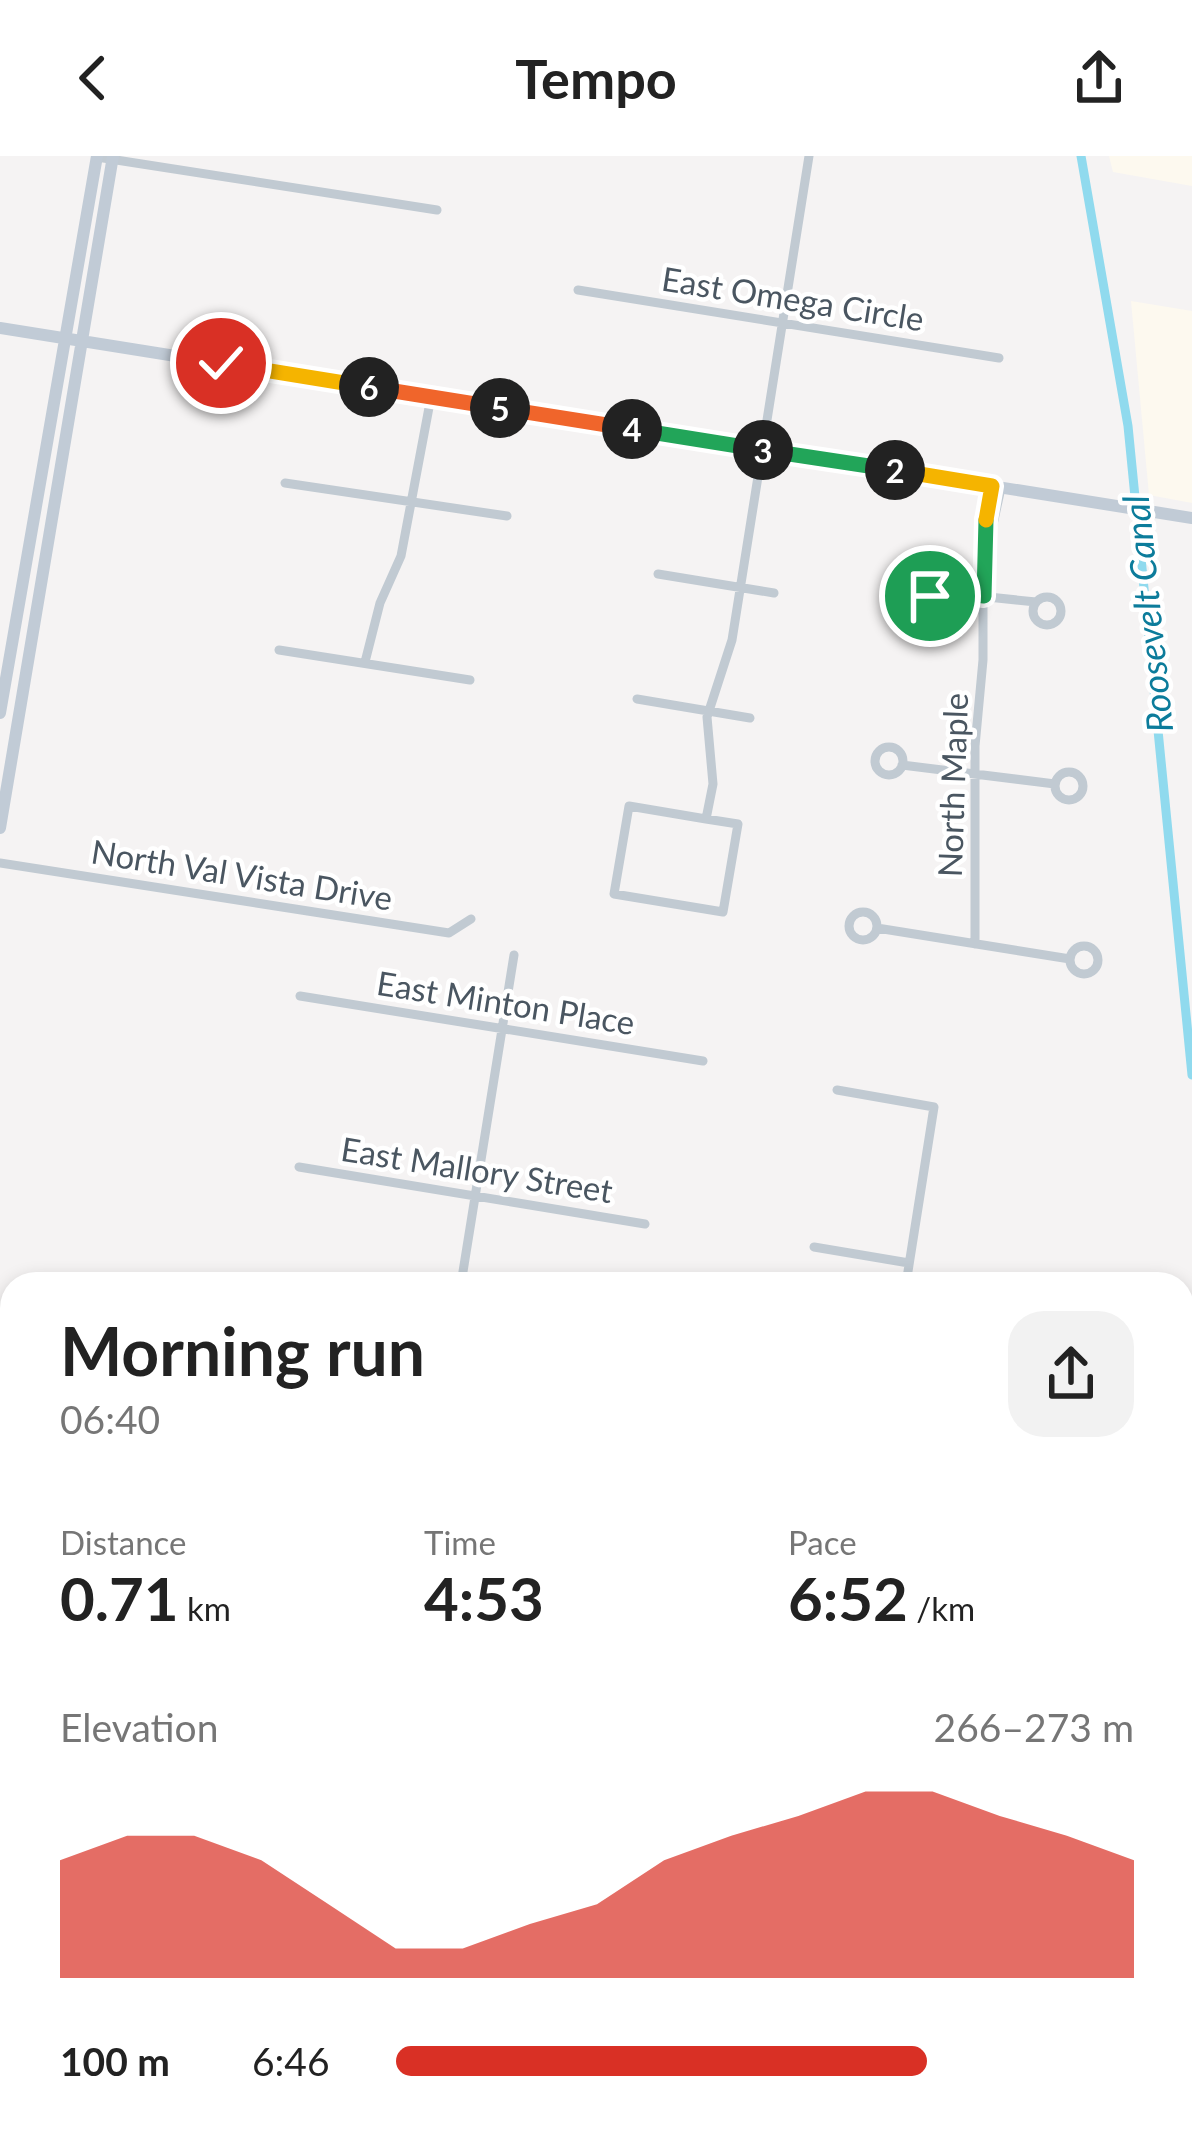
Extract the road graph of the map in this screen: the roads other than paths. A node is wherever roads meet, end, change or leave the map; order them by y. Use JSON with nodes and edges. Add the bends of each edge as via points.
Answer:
{"nodes":[{"id":1,"x":97,"y":156,"type":"edge"},
{"id":2,"x":809,"y":156,"type":"edge"},
{"id":3,"x":113,"y":158,"type":"edge"},
{"id":4,"x":436,"y":210,"type":"dead end"},
{"id":5,"x":578,"y":290,"type":"dead end"},
{"id":6,"x":782,"y":323,"type":"junction"},
{"id":7,"x":0,"y":328,"type":"edge"},
{"id":8,"x":64,"y":338,"type":"junction"},
{"id":9,"x":82,"y":341,"type":"junction"},
{"id":10,"x":1000,"y":358,"type":"dead end"},
{"id":11,"x":431,"y":398,"type":"junction"},
{"id":12,"x":762,"y":450,"type":"junction"},
{"id":13,"x":284,"y":483,"type":"dead end"},
{"id":14,"x":996,"y":487,"type":"junction"},
{"id":15,"x":412,"y":501,"type":"junction"},
{"id":16,"x":507,"y":516,"type":"dead end"},
{"id":17,"x":1192,"y":518,"type":"edge"},
{"id":18,"x":29,"y":544,"type":"junction"},
{"id":19,"x":47,"y":547,"type":"junction"},
{"id":20,"x":658,"y":574,"type":"dead end"},
{"id":21,"x":740,"y":588,"type":"junction"},
{"id":22,"x":932,"y":591,"type":"dead end"},
{"id":23,"x":774,"y":593,"type":"dead end"},
{"id":24,"x":984,"y":596,"type":"junction"},
{"id":25,"x":1036,"y":602,"type":"dead end"},
{"id":26,"x":279,"y":650,"type":"dead end"},
{"id":27,"x":365,"y":662,"type":"junction"},
{"id":28,"x":8,"y":663,"type":"junction"},
{"id":29,"x":27,"y":667,"type":"junction"},
{"id":30,"x":470,"y":680,"type":"dead end"},
{"id":31,"x":637,"y":699,"type":"dead end"},
{"id":32,"x":709,"y":711,"type":"junction"},
{"id":33,"x":0,"y":713,"type":"edge"},
{"id":34,"x":749,"y":718,"type":"dead end"},
{"id":35,"x":902,"y":765,"type":"dead end"},
{"id":36,"x":975,"y":773,"type":"junction"},
{"id":37,"x":1054,"y":784,"type":"dead end"},
{"id":38,"x":706,"y":819,"type":"junction"},
{"id":39,"x":0,"y":828,"type":"edge"},
{"id":40,"x":0,"y":863,"type":"edge"},
{"id":41,"x":471,"y":919,"type":"dead end"},
{"id":42,"x":877,"y":928,"type":"dead end"},
{"id":43,"x":975,"y":944,"type":"junction"},
{"id":44,"x":514,"y":956,"type":"dead end"},
{"id":45,"x":1070,"y":959,"type":"dead end"},
{"id":46,"x":300,"y":995,"type":"dead end"},
{"id":47,"x":502,"y":1029,"type":"junction"},
{"id":48,"x":703,"y":1061,"type":"dead end"},
{"id":49,"x":837,"y":1090,"type":"dead end"},
{"id":50,"x":299,"y":1167,"type":"dead end"},
{"id":51,"x":476,"y":1196,"type":"junction"},
{"id":52,"x":645,"y":1224,"type":"dead end"},
{"id":53,"x":814,"y":1246,"type":"dead end"},
{"id":54,"x":909,"y":1262,"type":"junction"},
{"id":55,"x":463,"y":1272,"type":"edge"},
{"id":56,"x":908,"y":1272,"type":"edge"}],
"edges":[{"from":1,"to":3,"type":"street"},
{"from":1,"to":8,"type":"main road"},
{"from":2,"to":6,"type":"street"},
{"from":3,"to":4,"type":"street"},
{"from":3,"to":9,"type":"main road"},
{"from":5,"to":6,"type":"street","name":"East Omega Circle"},
{"from":6,"to":10,"type":"street","name":"East Omega Circle"},
{"from":6,"to":12,"type":"street"},
{"from":7,"to":8,"type":"main road"},
{"from":8,"to":9,"type":"main road"},
{"from":8,"to":18,"type":"main road"},
{"from":9,"to":11,"type":"main road"},
{"from":9,"to":19,"type":"main road"},
{"from":11,"to":12,"type":"main road"},
{"from":11,"to":15,"type":"street"},
{"from":12,"to":14,"type":"main road"},
{"from":12,"to":21,"type":"street"},
{"from":13,"to":15,"type":"street"},
{"from":14,"to":17,"type":"main road"},
{"from":14,"to":24,"type":"street","name":"North Maple"},
{"from":15,"to":16,"type":"street"},
{"from":15,"to":27,"type":"street"},
{"from":18,"to":19,"type":"main road"},
{"from":18,"to":28,"type":"main road"},
{"from":19,"to":29,"type":"main road"},
{"from":20,"to":21,"type":"street"},
{"from":21,"to":23,"type":"street"},
{"from":21,"to":32,"type":"street"},
{"from":22,"to":24,"type":"street"},
{"from":24,"to":25,"type":"street"},
{"from":24,"to":36,"type":"street","name":"North Maple"},
{"from":26,"to":27,"type":"street"},
{"from":27,"to":30,"type":"street"},
{"from":28,"to":29,"type":"main road"},
{"from":28,"to":33,"type":"main road"},
{"from":29,"to":39,"type":"main road"},
{"from":31,"to":32,"type":"street"},
{"from":32,"to":34,"type":"street"},
{"from":32,"to":38,"type":"street"},
{"from":35,"to":36,"type":"street"},
{"from":36,"to":37,"type":"street"},
{"from":36,"to":43,"type":"street","name":"North Maple"},
{"from":38,"to":38,"type":"street","via":[[738,824],[722,912],[614,894],[629,806]]},
{"from":40,"to":41,"type":"street","name":"North Val Vista Drive","via":[[449,933]]},
{"from":42,"to":43,"type":"street"},
{"from":43,"to":45,"type":"street"},
{"from":44,"to":47,"type":"street"},
{"from":46,"to":47,"type":"street","name":"East Minton Place"},
{"from":47,"to":48,"type":"street","name":"East Minton Place"},
{"from":47,"to":51,"type":"street"},
{"from":49,"to":54,"type":"street","via":[[934,1107]]},
{"from":50,"to":51,"type":"street","name":"East Mallory Street"},
{"from":51,"to":52,"type":"street","name":"East Mallory Street"},
{"from":51,"to":55,"type":"street"},
{"from":53,"to":54,"type":"street"},
{"from":54,"to":56,"type":"street"}]}
